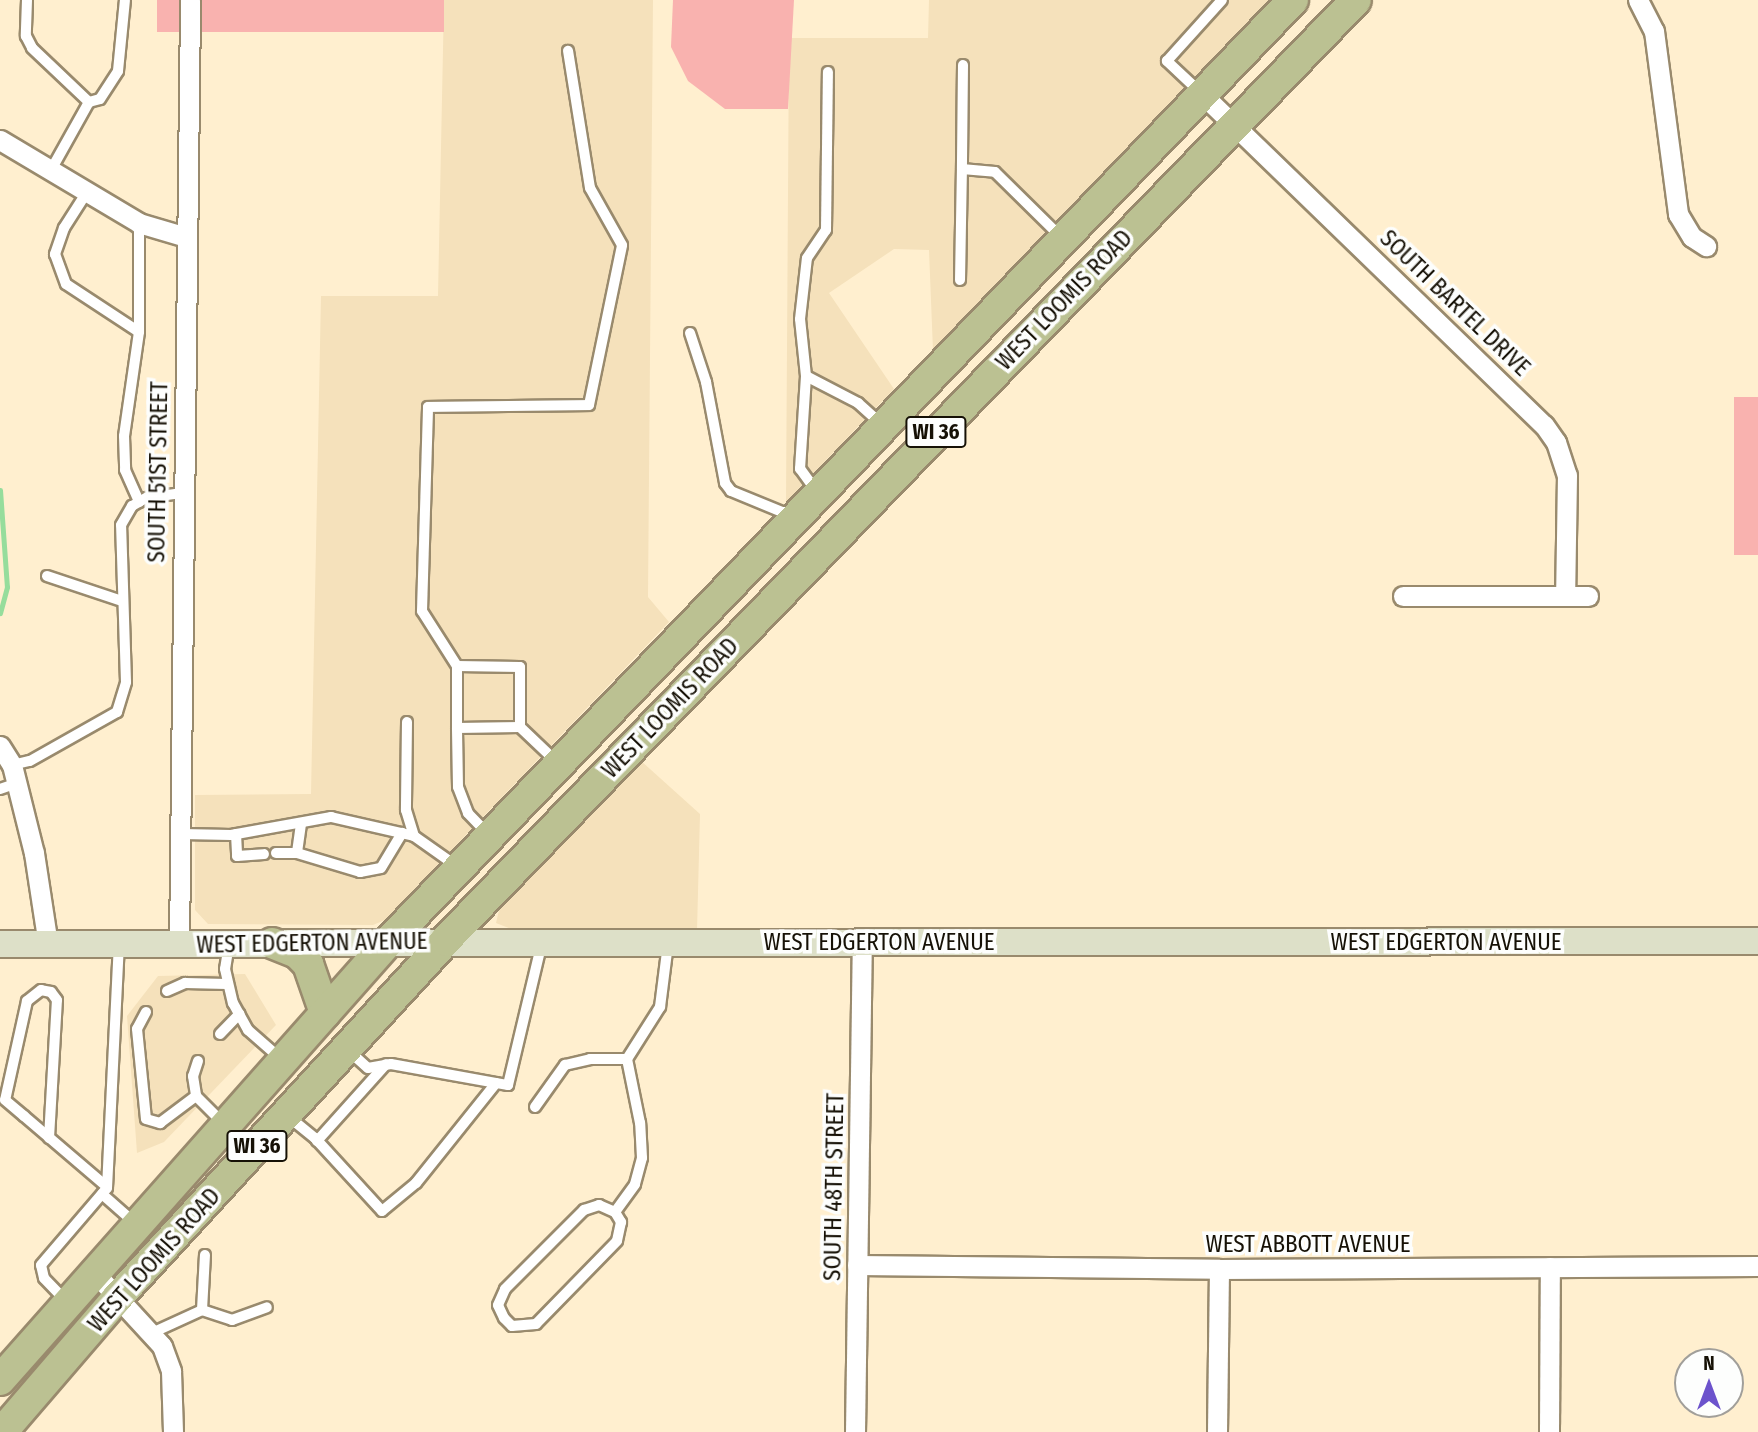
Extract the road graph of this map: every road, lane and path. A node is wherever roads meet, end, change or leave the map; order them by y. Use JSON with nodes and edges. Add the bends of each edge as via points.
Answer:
{"nodes":[{"id":1,"x":27,"y":0,"type":"edge"},
{"id":2,"x":125,"y":0,"type":"edge"},
{"id":3,"x":190,"y":0,"type":"edge"},
{"id":4,"x":1222,"y":0,"type":"edge"},
{"id":5,"x":1293,"y":0,"type":"edge"},
{"id":6,"x":1356,"y":0,"type":"edge"},
{"id":7,"x":1637,"y":0,"type":"edge"},
{"id":8,"x":568,"y":51,"type":"dead end"},
{"id":9,"x":963,"y":65,"type":"dead end"},
{"id":10,"x":828,"y":72,"type":"dead end"},
{"id":11,"x":1203,"y":96,"type":"junction"},
{"id":12,"x":89,"y":102,"type":"junction"},
{"id":13,"x":1235,"y":123,"type":"junction"},
{"id":14,"x":0,"y":140,"type":"edge"},
{"id":15,"x":962,"y":169,"type":"junction"},
{"id":16,"x":51,"y":170,"type":"junction"},
{"id":17,"x":87,"y":192,"type":"junction"},
{"id":18,"x":139,"y":223,"type":"junction"},
{"id":19,"x":186,"y":237,"type":"junction"},
{"id":20,"x":1064,"y":240,"type":"junction"},
{"id":21,"x":1706,"y":246,"type":"dead end"},
{"id":22,"x":960,"y":280,"type":"dead end"},
{"id":23,"x":139,"y":331,"type":"junction"},
{"id":24,"x":690,"y":333,"type":"dead end"},
{"id":25,"x":807,"y":376,"type":"junction"},
{"id":26,"x":884,"y":427,"type":"junction"},
{"id":27,"x":181,"y":493,"type":"junction"},
{"id":28,"x":139,"y":502,"type":"junction"},
{"id":29,"x":811,"y":503,"type":"junction"},
{"id":30,"x":832,"y":540,"type":"junction"},
{"id":31,"x":47,"y":576,"type":"dead end"},
{"id":32,"x":1403,"y":596,"type":"dead end"},
{"id":33,"x":1565,"y":596,"type":"junction"},
{"id":34,"x":1588,"y":596,"type":"dead end"},
{"id":35,"x":122,"y":601,"type":"junction"},
{"id":36,"x":457,"y":666,"type":"junction"},
{"id":37,"x":407,"y":722,"type":"dead end"},
{"id":38,"x":520,"y":727,"type":"junction"},
{"id":39,"x":457,"y":728,"type":"junction"},
{"id":40,"x":0,"y":746,"type":"edge"},
{"id":41,"x":558,"y":763,"type":"junction"},
{"id":42,"x":10,"y":779,"type":"edge"},
{"id":43,"x":301,"y":824,"type":"junction"},
{"id":44,"x":402,"y":833,"type":"junction"},
{"id":45,"x":182,"y":834,"type":"junction"},
{"id":46,"x":236,"y":834,"type":"junction"},
{"id":47,"x":414,"y":836,"type":"junction"},
{"id":48,"x":490,"y":836,"type":"junction"},
{"id":49,"x":276,"y":853,"type":"dead end"},
{"id":50,"x":298,"y":853,"type":"junction"},
{"id":51,"x":264,"y":854,"type":"dead end"},
{"id":52,"x":518,"y":866,"type":"junction"},
{"id":53,"x":460,"y":868,"type":"junction"},
{"id":54,"x":446,"y":940,"type":"junction"},
{"id":55,"x":389,"y":942,"type":"junction"},
{"id":56,"x":862,"y":942,"type":"junction"},
{"id":57,"x":1758,"y":942,"type":"edge"},
{"id":58,"x":272,"y":943,"type":"junction"},
{"id":59,"x":542,"y":943,"type":"junction"},
{"id":60,"x":668,"y":943,"type":"junction"},
{"id":61,"x":0,"y":944,"type":"edge"},
{"id":62,"x":48,"y":944,"type":"junction"},
{"id":63,"x":119,"y":944,"type":"junction"},
{"id":64,"x":229,"y":944,"type":"junction"},
{"id":65,"x":179,"y":945,"type":"junction"},
{"id":66,"x":227,"y":984,"type":"junction"},
{"id":67,"x":167,"y":990,"type":"dead end"},
{"id":68,"x":146,"y":1013,"type":"dead end"},
{"id":69,"x":239,"y":1014,"type":"junction"},
{"id":70,"x":320,"y":1018,"type":"junction"},
{"id":71,"x":220,"y":1034,"type":"dead end"},
{"id":72,"x":345,"y":1050,"type":"junction"},
{"id":73,"x":627,"y":1059,"type":"junction"},
{"id":74,"x":283,"y":1060,"type":"junction"},
{"id":75,"x":198,"y":1061,"type":"dead end"},
{"id":76,"x":386,"y":1064,"type":"junction"},
{"id":77,"x":496,"y":1083,"type":"junction"},
{"id":78,"x":196,"y":1096,"type":"junction"},
{"id":79,"x":536,"y":1107,"type":"dead end"},
{"id":80,"x":286,"y":1115,"type":"junction"},
{"id":81,"x":225,"y":1125,"type":"junction"},
{"id":82,"x":49,"y":1138,"type":"junction"},
{"id":83,"x":317,"y":1141,"type":"junction"},
{"id":84,"x":105,"y":1191,"type":"junction"},
{"id":85,"x":615,"y":1212,"type":"junction"},
{"id":86,"x":136,"y":1225,"type":"junction"},
{"id":87,"x":205,"y":1255,"type":"dead end"},
{"id":88,"x":857,"y":1265,"type":"junction"},
{"id":89,"x":1758,"y":1266,"type":"edge"},
{"id":90,"x":1550,"y":1268,"type":"junction"},
{"id":91,"x":1219,"y":1269,"type":"junction"},
{"id":92,"x":94,"y":1272,"type":"junction"},
{"id":93,"x":118,"y":1297,"type":"junction"},
{"id":94,"x":67,"y":1303,"type":"junction"},
{"id":95,"x":267,"y":1307,"type":"dead end"},
{"id":96,"x":202,"y":1310,"type":"junction"},
{"id":97,"x":154,"y":1332,"type":"junction"},
{"id":98,"x":6,"y":1368,"type":"edge"},
{"id":99,"x":2,"y":1432,"type":"edge"},
{"id":100,"x":173,"y":1432,"type":"edge"},
{"id":101,"x":855,"y":1432,"type":"edge"},
{"id":102,"x":1217,"y":1432,"type":"edge"},
{"id":103,"x":1549,"y":1432,"type":"edge"}],
"edges":[{"from":1,"to":12,"type":"lane","via":[[26,36],[32,48]]},
{"from":2,"to":12,"type":"lane","via":[[118,71],[100,99]]},
{"from":3,"to":19,"type":"street","name":"SOUTH 51ST STREET"},
{"from":4,"to":11,"type":"lane","via":[[1167,61]]},
{"from":5,"to":11,"type":"main road","name":"WEST LOOMIS ROAD","number":"WI 36"},
{"from":6,"to":13,"type":"main road","name":"WEST LOOMIS ROAD","number":"WI 36"},
{"from":7,"to":21,"type":"street","via":[[1654,31],[1678,214],[1692,237]]},
{"from":8,"to":36,"type":"lane","via":[[590,188],[622,245],[589,405],[428,407],[422,611]]},
{"from":9,"to":15,"type":"lane"},
{"from":10,"to":25,"type":"lane","via":[[826,230],[807,258],[800,319]]},
{"from":11,"to":13,"type":"street","name":"SOUTH BARTEL DRIVE"},
{"from":11,"to":20,"type":"main road","name":"WEST LOOMIS ROAD","number":"WI 36"},
{"from":12,"to":16,"type":"lane"},
{"from":13,"to":30,"type":"main road","name":"WEST LOOMIS ROAD","number":"WI 36"},
{"from":13,"to":33,"type":"street","name":"SOUTH BARTEL DRIVE","via":[[1544,425],[1567,475]]},
{"from":14,"to":16,"type":"street"},
{"from":15,"to":20,"type":"lane","via":[[995,172]]},
{"from":15,"to":22,"type":"lane"},
{"from":16,"to":17,"type":"street"},
{"from":17,"to":18,"type":"street"},
{"from":17,"to":23,"type":"lane","via":[[64,228],[55,254],[66,284]]},
{"from":18,"to":19,"type":"street"},
{"from":18,"to":23,"type":"lane"},
{"from":19,"to":27,"type":"street","name":"SOUTH 51ST STREET"},
{"from":20,"to":26,"type":"main road","name":"WEST LOOMIS ROAD","number":"WI 36"},
{"from":23,"to":28,"type":"lane","via":[[124,436],[125,470]]},
{"from":24,"to":29,"type":"lane","via":[[706,382],[725,484],[731,491],[782,512]]},
{"from":25,"to":26,"type":"lane","via":[[859,403]]},
{"from":25,"to":29,"type":"lane","via":[[800,469]]},
{"from":26,"to":29,"type":"main road","name":"WEST LOOMIS ROAD","number":"WI 36"},
{"from":27,"to":28,"type":"lane"},
{"from":27,"to":45,"type":"street","name":"SOUTH 51ST STREET"},
{"from":28,"to":35,"type":"lane","via":[[121,525]]},
{"from":29,"to":30,"type":"main road"},
{"from":29,"to":41,"type":"main road","name":"WEST LOOMIS ROAD","number":"WI 36"},
{"from":30,"to":52,"type":"main road","name":"WEST LOOMIS ROAD","number":"WI 36"},
{"from":31,"to":35,"type":"lane"},
{"from":32,"to":33,"type":"street"},
{"from":33,"to":34,"type":"street"},
{"from":35,"to":42,"type":"lane","via":[[126,682],[117,712],[30,761]]},
{"from":36,"to":38,"type":"lane","via":[[520,667]]},
{"from":36,"to":39,"type":"lane"},
{"from":37,"to":47,"type":"lane","via":[[406,810]]},
{"from":38,"to":39,"type":"lane"},
{"from":38,"to":41,"type":"lane"},
{"from":39,"to":48,"type":"lane","via":[[458,787],[468,813]]},
{"from":40,"to":42,"type":"street"},
{"from":41,"to":48,"type":"main road","name":"WEST LOOMIS ROAD","number":"WI 36"},
{"from":42,"to":62,"type":"street","via":[[47,913]]},
{"from":43,"to":44,"type":"lane","via":[[331,817]]},
{"from":43,"to":46,"type":"lane"},
{"from":43,"to":50,"type":"lane"},
{"from":44,"to":47,"type":"lane"},
{"from":44,"to":50,"type":"lane","via":[[381,868],[360,872]]},
{"from":45,"to":46,"type":"lane"},
{"from":45,"to":65,"type":"street","name":"SOUTH 51ST STREET"},
{"from":46,"to":51,"type":"lane","via":[[237,856]]},
{"from":47,"to":53,"type":"lane"},
{"from":48,"to":52,"type":"main road"},
{"from":48,"to":53,"type":"main road","name":"WEST LOOMIS ROAD","number":"WI 36"},
{"from":49,"to":50,"type":"lane"},
{"from":52,"to":54,"type":"main road","name":"WEST LOOMIS ROAD","number":"WI 36"},
{"from":53,"to":55,"type":"main road","name":"WEST LOOMIS ROAD","number":"WI 36"},
{"from":54,"to":55,"type":"street","name":"WEST EDGERTON AVENUE"},
{"from":54,"to":59,"type":"street","name":"WEST EDGERTON AVENUE"},
{"from":54,"to":72,"type":"main road","name":"WEST LOOMIS ROAD","number":"WI 36"},
{"from":55,"to":58,"type":"street","name":"WEST EDGERTON AVENUE"},
{"from":55,"to":70,"type":"main road","name":"WEST LOOMIS ROAD","number":"WI 36"},
{"from":56,"to":57,"type":"street","name":"WEST EDGERTON AVENUE"},
{"from":56,"to":60,"type":"street","name":"WEST EDGERTON AVENUE"},
{"from":56,"to":88,"type":"street","name":"SOUTH 48TH STREET"},
{"from":58,"to":64,"type":"street","name":"WEST EDGERTON AVENUE"},
{"from":58,"to":70,"type":"main road","via":[[297,953],[308,964]]},
{"from":59,"to":60,"type":"street","name":"WEST EDGERTON AVENUE"},
{"from":59,"to":77,"type":"lane","via":[[508,1085]]},
{"from":60,"to":73,"type":"lane","via":[[660,1007]]},
{"from":61,"to":62,"type":"street","name":"WEST EDGERTON AVENUE"},
{"from":62,"to":63,"type":"street","name":"WEST EDGERTON AVENUE"},
{"from":63,"to":65,"type":"street","name":"WEST EDGERTON AVENUE"},
{"from":63,"to":84,"type":"lane"},
{"from":64,"to":65,"type":"street","name":"WEST EDGERTON AVENUE"},
{"from":64,"to":66,"type":"lane"},
{"from":66,"to":67,"type":"lane","via":[[185,983]]},
{"from":66,"to":69,"type":"lane"},
{"from":68,"to":78,"type":"lane","via":[[137,1029],[146,1119],[160,1123]]},
{"from":69,"to":71,"type":"lane"},
{"from":69,"to":74,"type":"lane","via":[[248,1030]]},
{"from":70,"to":72,"type":"main road"},
{"from":70,"to":74,"type":"main road","name":"WEST LOOMIS ROAD","number":"WI 36"},
{"from":72,"to":76,"type":"lane","via":[[368,1068]]},
{"from":72,"to":80,"type":"main road","name":"WEST LOOMIS ROAD","number":"WI 36"},
{"from":73,"to":79,"type":"lane","via":[[590,1059],[565,1065]]},
{"from":73,"to":85,"type":"lane","via":[[642,1158],[635,1184]]},
{"from":74,"to":81,"type":"main road","name":"WEST LOOMIS ROAD","number":"WI 36"},
{"from":75,"to":78,"type":"lane","via":[[193,1076]]},
{"from":76,"to":77,"type":"lane"},
{"from":76,"to":83,"type":"lane"},
{"from":77,"to":83,"type":"lane","via":[[416,1183],[382,1211]]},
{"from":78,"to":81,"type":"lane"},
{"from":80,"to":83,"type":"lane"},
{"from":80,"to":93,"type":"main road","name":"WEST LOOMIS ROAD","number":"WI 36"},
{"from":81,"to":86,"type":"main road","name":"WEST LOOMIS ROAD","number":"WI 36"},
{"from":82,"to":82,"type":"lane","via":[[5,1100],[27,1001],[41,990],[51,992],[57,1000]]},
{"from":82,"to":84,"type":"lane"},
{"from":84,"to":86,"type":"lane"},
{"from":84,"to":94,"type":"lane","via":[[41,1265],[44,1278]]},
{"from":85,"to":85,"type":"lane","via":[[599,1205],[584,1210],[505,1289],[498,1305],[512,1326],[536,1324],[617,1241],[621,1222]]},
{"from":86,"to":92,"type":"main road","name":"WEST LOOMIS ROAD","number":"WI 36"},
{"from":87,"to":96,"type":"lane"},
{"from":88,"to":91,"type":"street","name":"WEST ABBOTT AVENUE"},
{"from":88,"to":101,"type":"street","name":"SOUTH 48TH STREET"},
{"from":89,"to":90,"type":"street","name":"WEST ABBOTT AVENUE"},
{"from":90,"to":91,"type":"street","name":"WEST ABBOTT AVENUE"},
{"from":90,"to":103,"type":"street"},
{"from":91,"to":102,"type":"street"},
{"from":92,"to":93,"type":"street"},
{"from":92,"to":94,"type":"main road","name":"WEST LOOMIS ROAD","number":"WI 36"},
{"from":93,"to":97,"type":"street"},
{"from":93,"to":99,"type":"main road","name":"WEST LOOMIS ROAD","number":"WI 36"},
{"from":94,"to":98,"type":"main road","name":"WEST LOOMIS ROAD","number":"WI 36"},
{"from":95,"to":96,"type":"lane","via":[[232,1320]]},
{"from":96,"to":97,"type":"lane"},
{"from":97,"to":100,"type":"street","via":[[171,1371]]}]}
